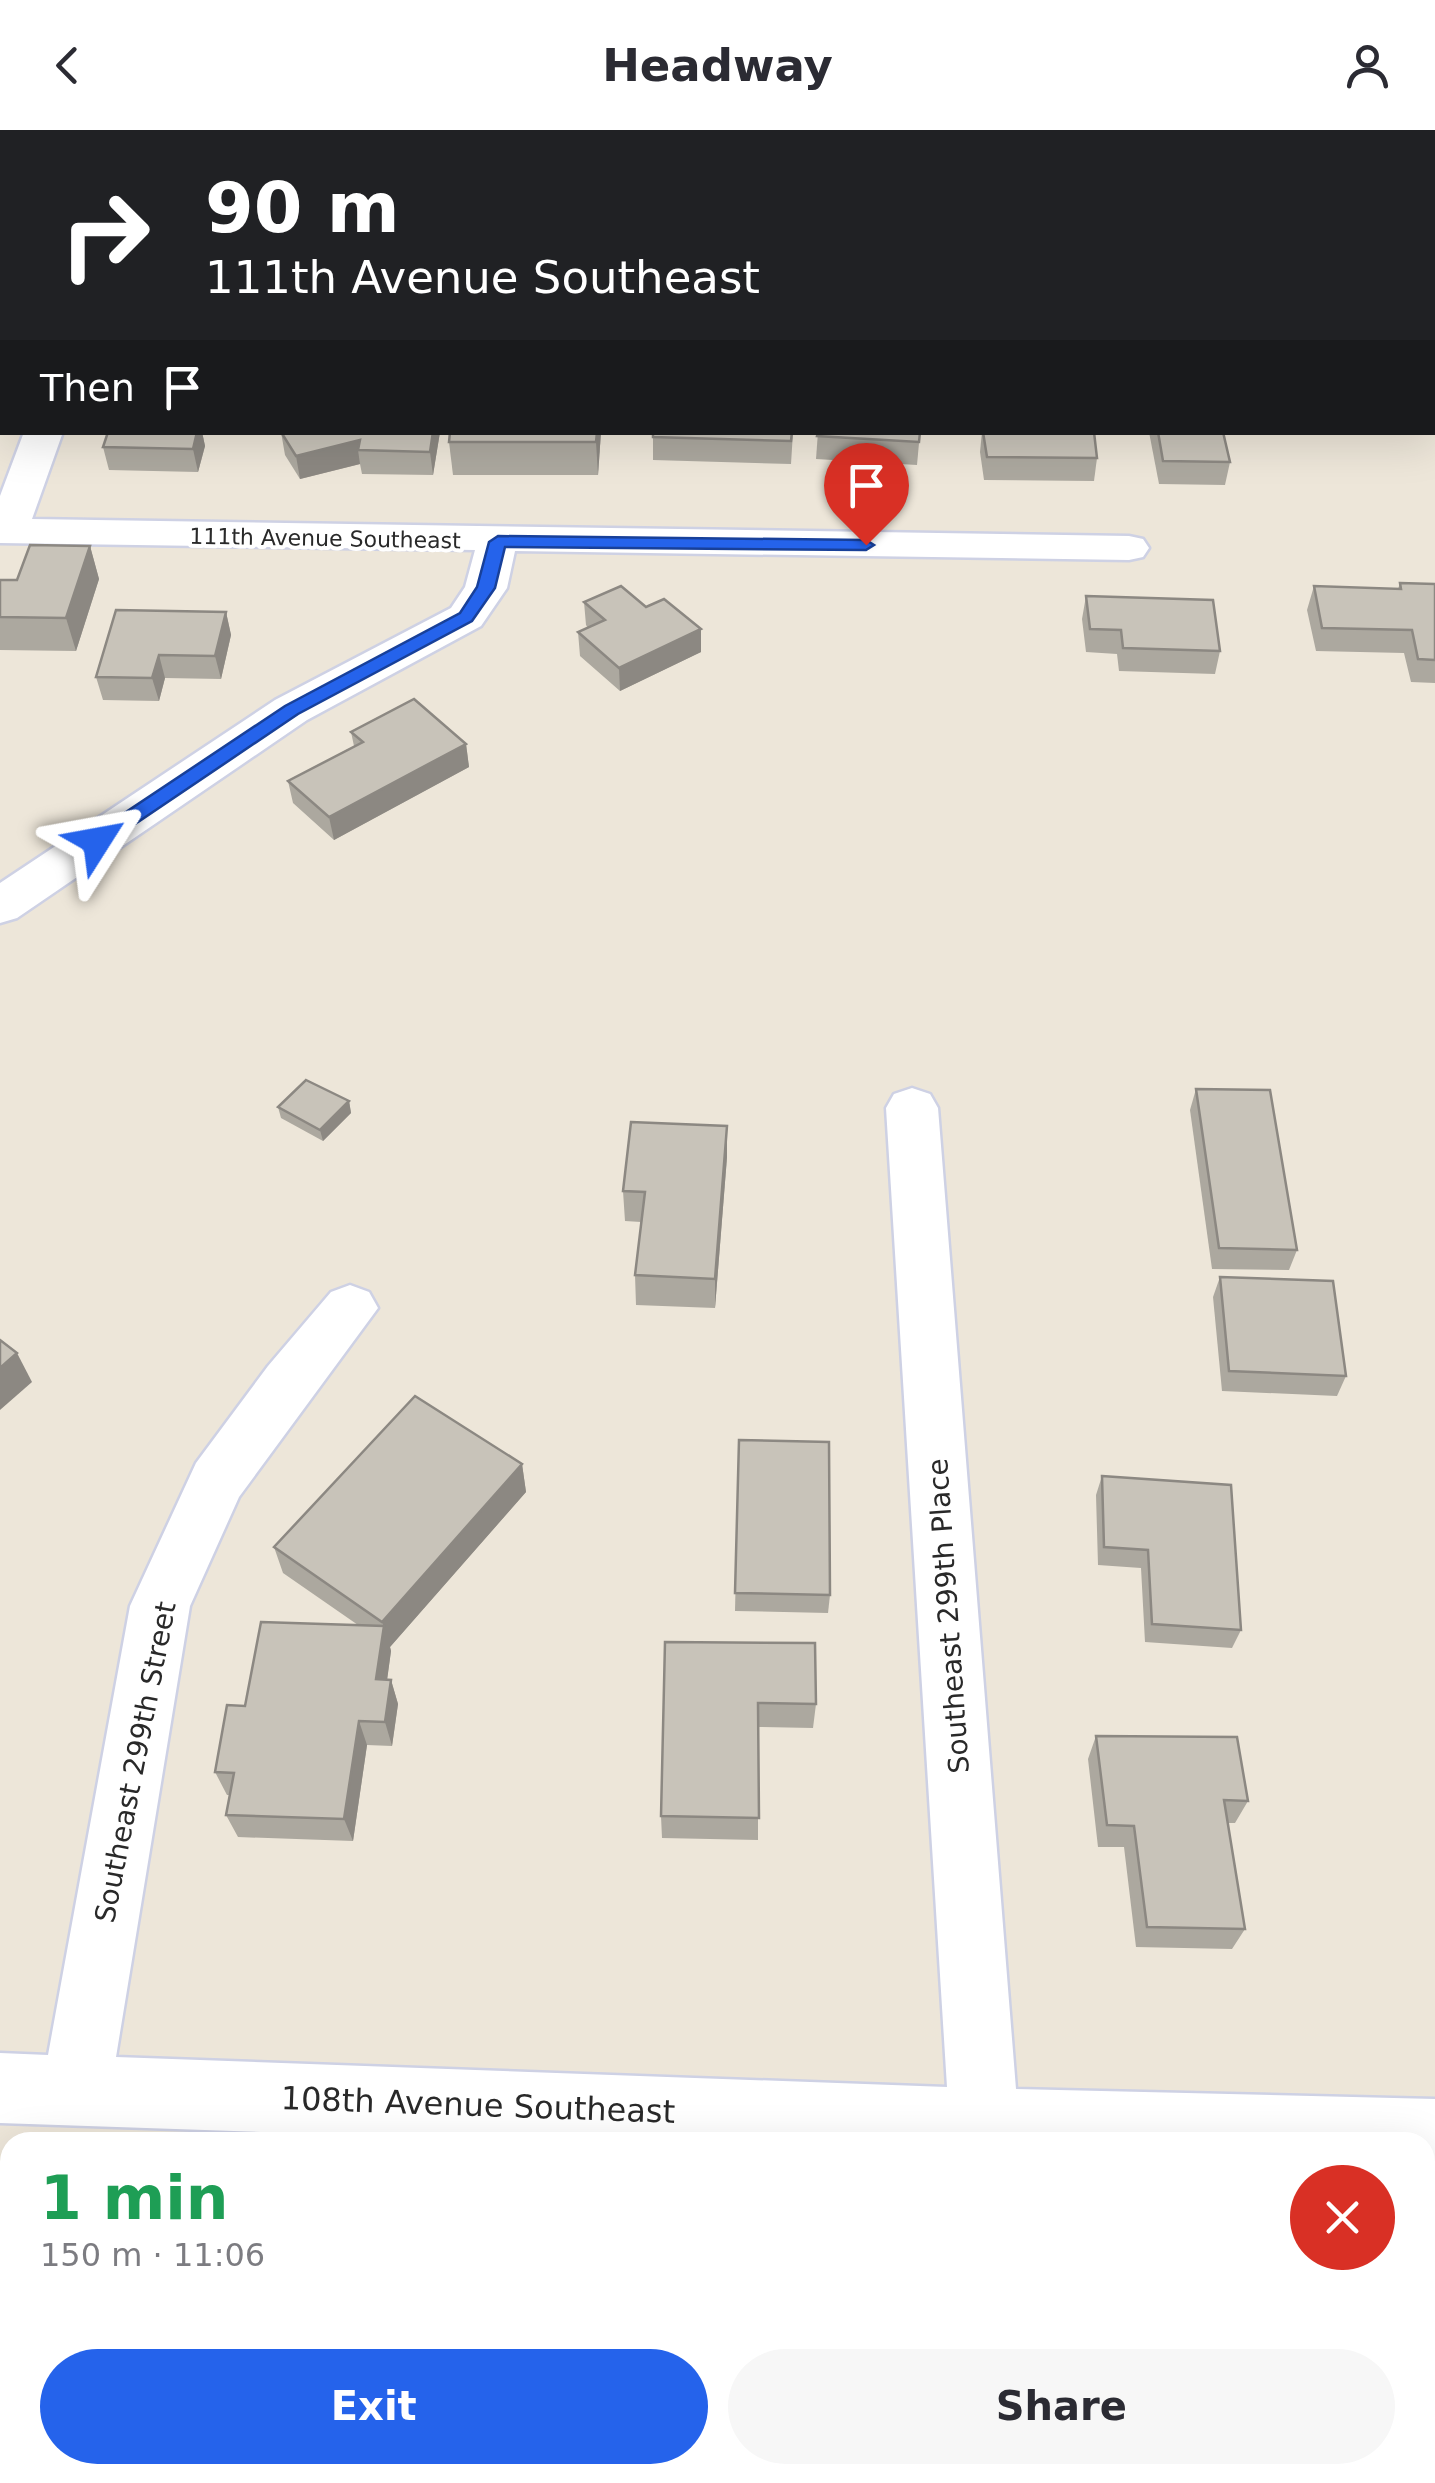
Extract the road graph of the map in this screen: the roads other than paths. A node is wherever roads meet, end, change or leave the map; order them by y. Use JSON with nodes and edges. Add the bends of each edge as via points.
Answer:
{"nodes":[{"id":1,"x":43,"y":435,"type":"edge"},
{"id":2,"x":4,"y":531,"type":"edge"},
{"id":3,"x":498,"y":542,"type":"junction"},
{"id":4,"x":1130,"y":548,"type":"dead end"},
{"id":5,"x":0,"y":906,"type":"edge"},
{"id":6,"x":912,"y":1108,"type":"dead end"},
{"id":7,"x":350,"y":1308,"type":"dead end"},
{"id":8,"x":0,"y":2088,"type":"edge"},
{"id":9,"x":76,"y":2091,"type":"junction"},
{"id":10,"x":984,"y":2123,"type":"junction"},
{"id":11,"x":1353,"y":2132,"type":"edge"}],
"edges":[{"from":1,"to":2,"type":"street"},
{"from":2,"to":3,"type":"street","name":"111th Avenue Southeast"},
{"from":3,"to":4,"type":"street","name":"111th Avenue Southeast"},
{"from":3,"to":5,"type":"street","via":[[486,588],[466,617],[291,710]]},
{"from":6,"to":10,"type":"street","name":"Southeast 299th Place"},
{"from":7,"to":9,"type":"street","name":"Southeast 299th Street","via":[[217,1480],[160,1606]]},
{"from":8,"to":9,"type":"street","name":"108th Avenue Southeast"},
{"from":9,"to":10,"type":"street","name":"108th Avenue Southeast"},
{"from":10,"to":11,"type":"street","name":"108th Avenue Southeast"}]}
